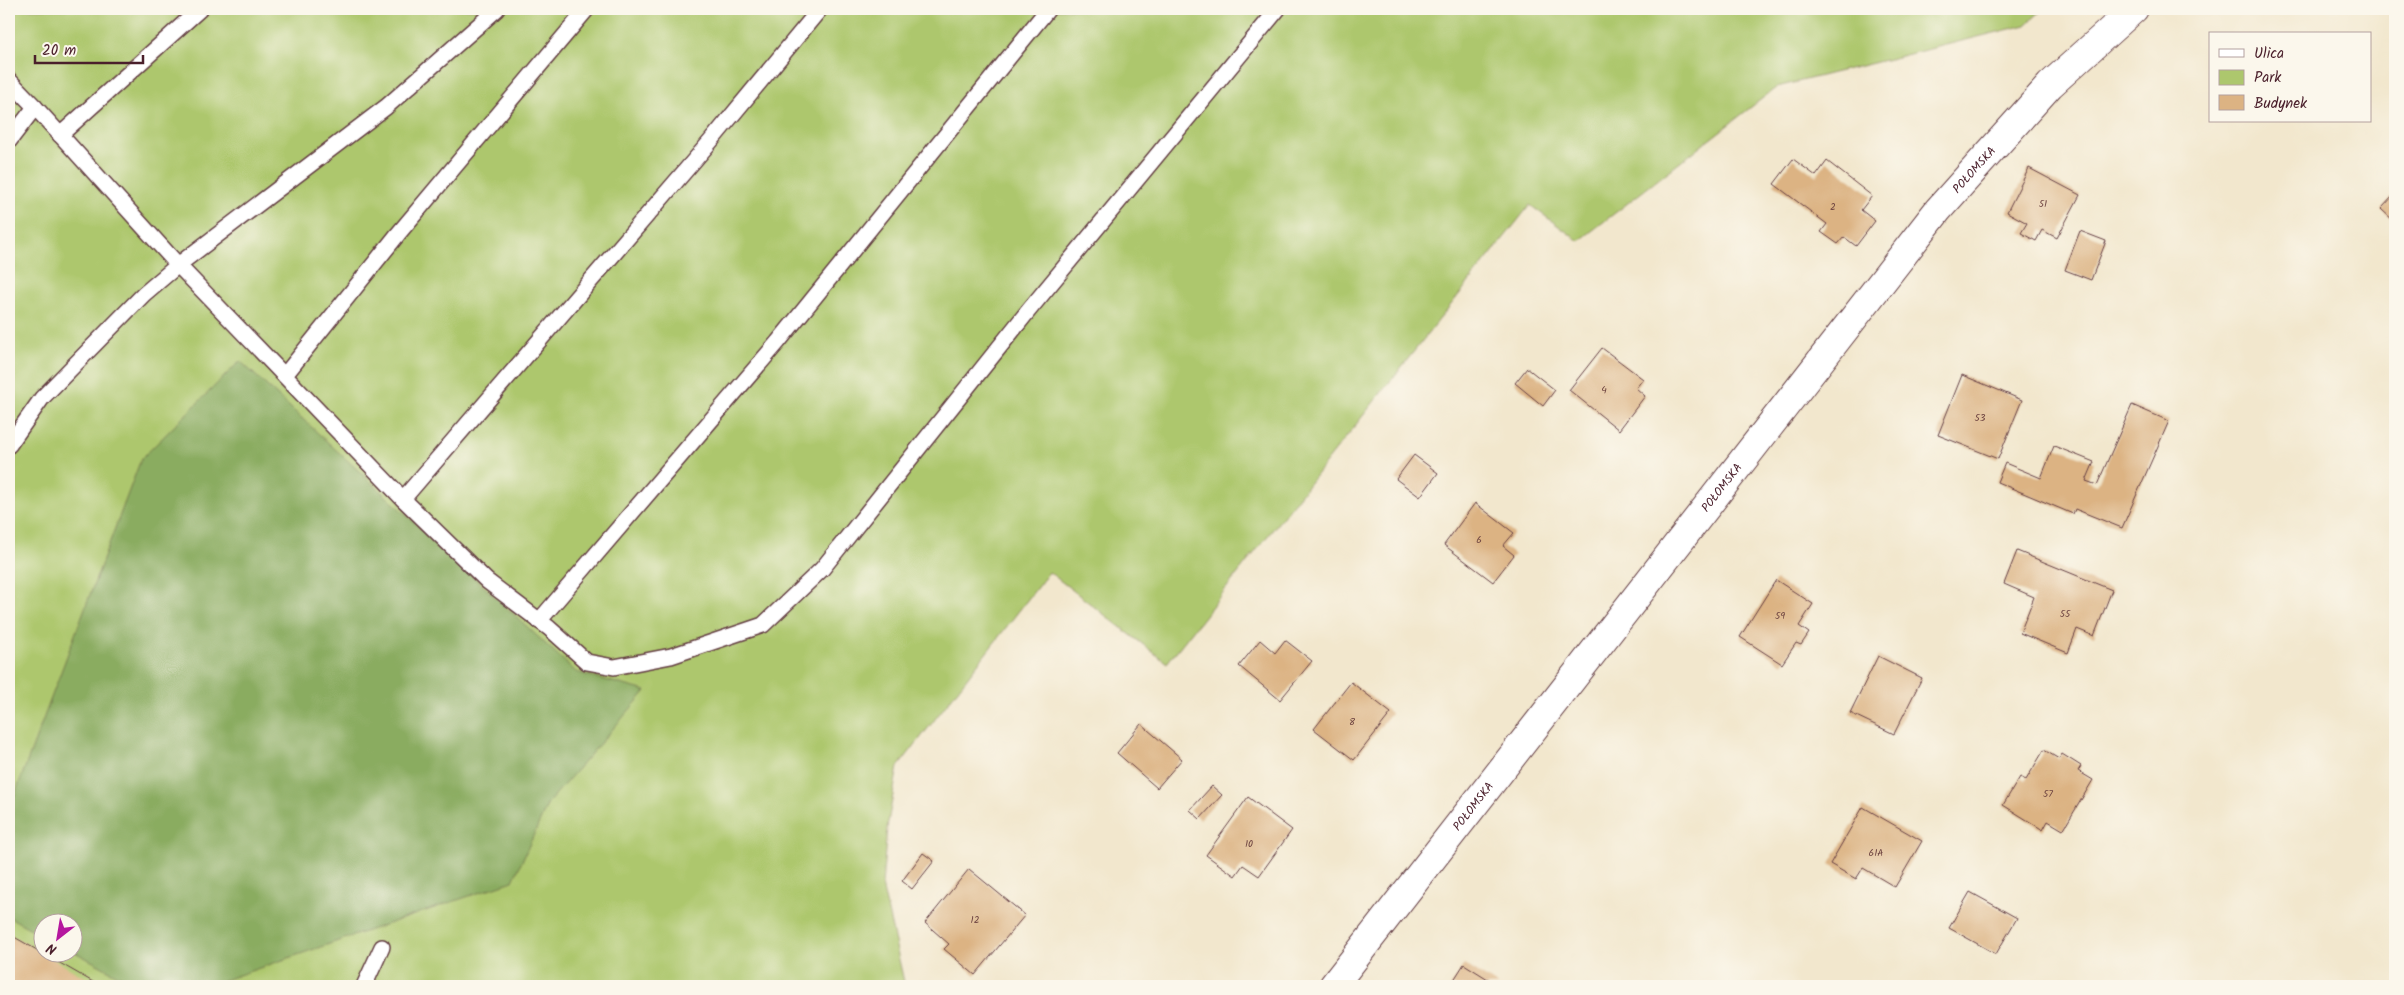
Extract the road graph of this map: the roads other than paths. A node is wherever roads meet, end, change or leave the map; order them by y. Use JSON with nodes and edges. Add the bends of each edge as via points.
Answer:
{"nodes":[{"id":1,"x":200,"y":9,"type":"edge"},
{"id":2,"x":497,"y":9,"type":"edge"},
{"id":3,"x":587,"y":9,"type":"edge"},
{"id":4,"x":820,"y":9,"type":"edge"},
{"id":5,"x":1048,"y":9,"type":"edge"},
{"id":6,"x":1278,"y":9,"type":"edge"},
{"id":7,"x":2134,"y":9,"type":"edge"},
{"id":8,"x":9,"y":80,"type":"edge"},
{"id":9,"x":35,"y":107,"type":"junction"},
{"id":10,"x":60,"y":135,"type":"junction"},
{"id":11,"x":9,"y":141,"type":"edge"},
{"id":12,"x":178,"y":265,"type":"junction"},
{"id":13,"x":285,"y":376,"type":"junction"},
{"id":14,"x":9,"y":445,"type":"edge"},
{"id":15,"x":403,"y":499,"type":"junction"},
{"id":16,"x":539,"y":621,"type":"junction"},
{"id":17,"x":382,"y":947,"type":"dead end"},
{"id":18,"x":364,"y":986,"type":"edge"},
{"id":19,"x":1333,"y":986,"type":"edge"}],
"edges":[{"from":1,"to":10,"type":"lane"},
{"from":2,"to":12,"type":"lane","via":[[386,106]]},
{"from":3,"to":13,"type":"lane","via":[[398,234]]},
{"from":4,"to":15,"type":"lane"},
{"from":5,"to":16,"type":"lane","via":[[778,342]]},
{"from":6,"to":16,"type":"lane","via":[[1029,310],[822,569],[763,625],[671,656],[614,667],[587,662]]},
{"from":7,"to":19,"type":"street","name":"POŁOMSKA","via":[[2050,85],[1938,210]]},
{"from":8,"to":9,"type":"lane"},
{"from":9,"to":10,"type":"lane"},
{"from":9,"to":11,"type":"lane"},
{"from":10,"to":12,"type":"lane"},
{"from":12,"to":13,"type":"lane"},
{"from":12,"to":14,"type":"lane","via":[[144,294],[42,398]]},
{"from":13,"to":15,"type":"lane"},
{"from":15,"to":16,"type":"lane","via":[[487,581]]},
{"from":17,"to":18,"type":"lane"}]}
